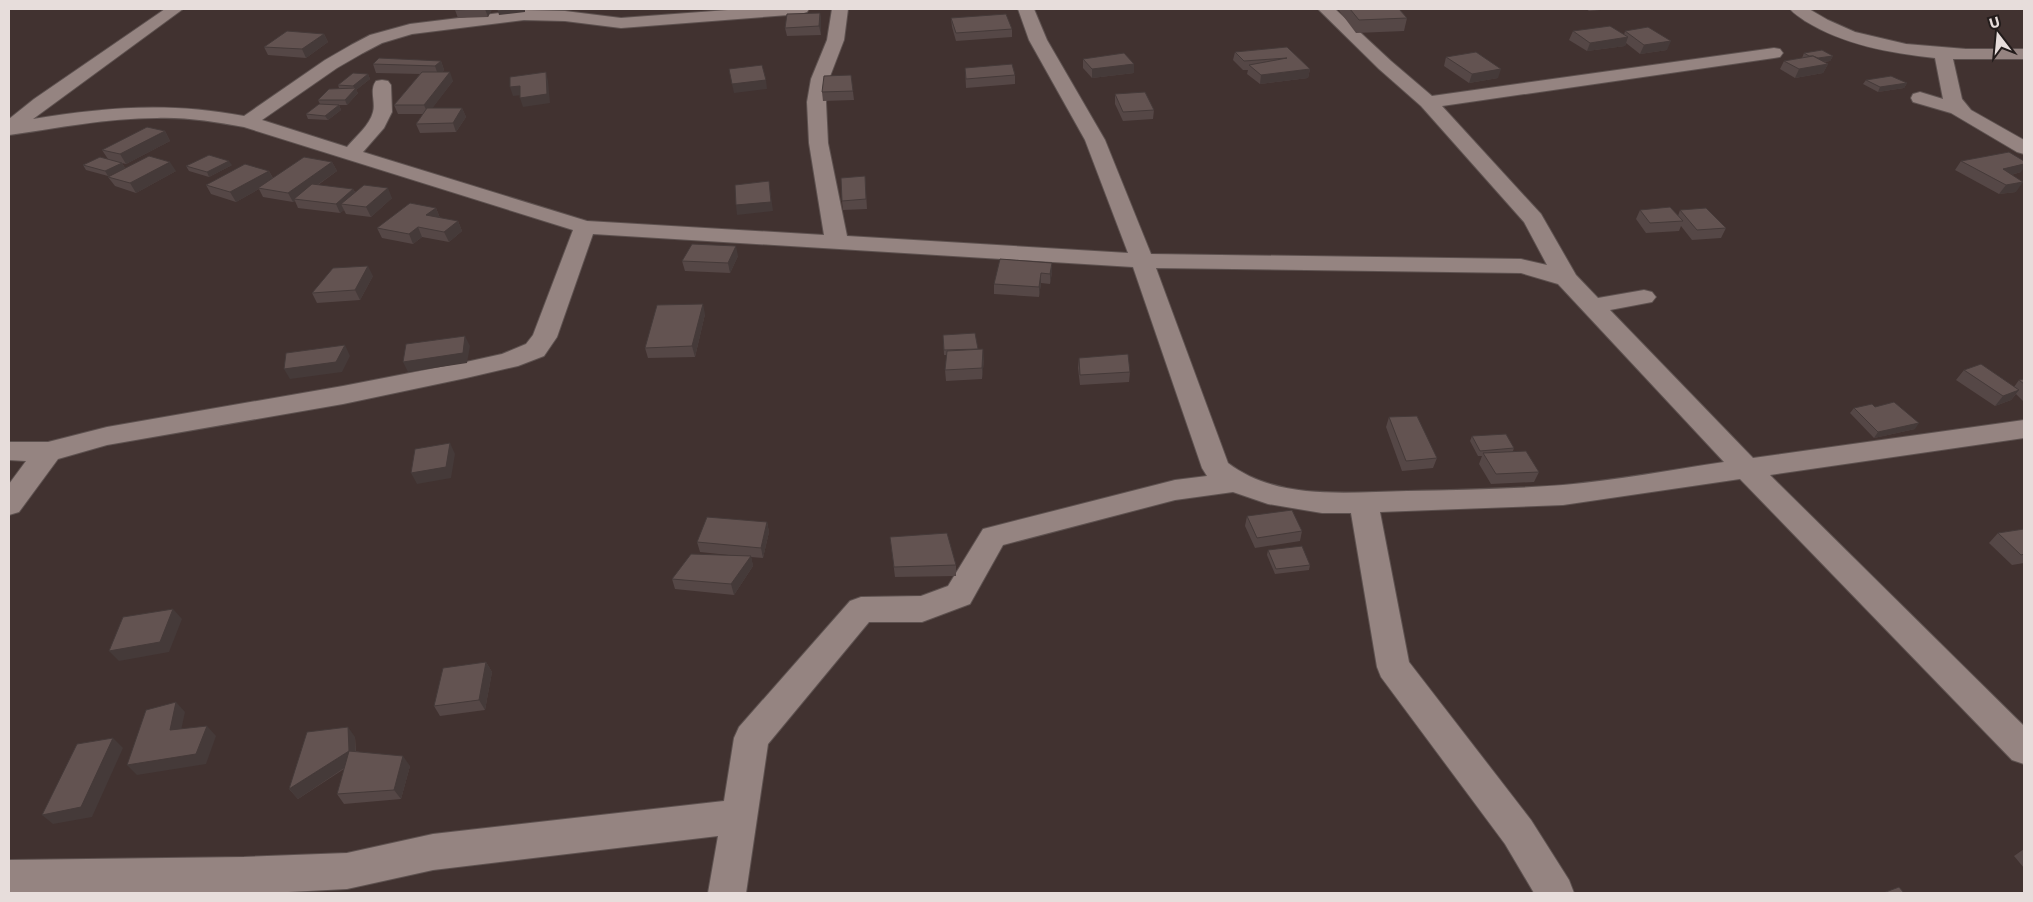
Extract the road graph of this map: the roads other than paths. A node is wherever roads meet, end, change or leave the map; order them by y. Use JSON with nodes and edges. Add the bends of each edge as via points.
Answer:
{"nodes":[{"id":1,"x":175,"y":9,"type":"edge"},
{"id":2,"x":801,"y":9,"type":"edge"},
{"id":3,"x":840,"y":9,"type":"edge"},
{"id":4,"x":1026,"y":9,"type":"edge"},
{"id":5,"x":1326,"y":9,"type":"edge"},
{"id":6,"x":1798,"y":9,"type":"edge"},
{"id":7,"x":567,"y":12,"type":"edge"},
{"id":8,"x":1774,"y":53,"type":"dead end"},
{"id":9,"x":1942,"y":53,"type":"junction"},
{"id":10,"x":2024,"y":54,"type":"edge"},
{"id":11,"x":382,"y":85,"type":"dead end"},
{"id":12,"x":1920,"y":98,"type":"dead end"},
{"id":13,"x":1428,"y":102,"type":"junction"},
{"id":14,"x":1955,"y":108,"type":"junction"},
{"id":15,"x":248,"y":122,"type":"junction"},
{"id":16,"x":9,"y":129,"type":"edge"},
{"id":17,"x":2024,"y":148,"type":"edge"},
{"id":18,"x":350,"y":155,"type":"junction"},
{"id":19,"x":585,"y":227,"type":"junction"},
{"id":20,"x":838,"y":243,"type":"junction"},
{"id":21,"x":1142,"y":261,"type":"junction"},
{"id":22,"x":1562,"y":272,"type":"junction"},
{"id":23,"x":1644,"y":297,"type":"dead end"},
{"id":24,"x":1593,"y":306,"type":"junction"},
{"id":25,"x":2024,"y":429,"type":"edge"},
{"id":26,"x":9,"y":451,"type":"edge"},
{"id":27,"x":48,"y":452,"type":"junction"},
{"id":28,"x":1747,"y":469,"type":"junction"},
{"id":29,"x":1234,"y":482,"type":"junction"},
{"id":30,"x":1364,"y":502,"type":"junction"},
{"id":31,"x":9,"y":505,"type":"edge"},
{"id":32,"x":2024,"y":749,"type":"edge"},
{"id":33,"x":740,"y":816,"type":"junction"},
{"id":34,"x":9,"y":879,"type":"edge"},
{"id":35,"x":727,"y":893,"type":"edge"},
{"id":36,"x":1555,"y":893,"type":"edge"}],
"edges":[{"from":1,"to":16,"type":"street"},
{"from":2,"to":7,"type":"street","via":[[621,23]]},
{"from":3,"to":20,"type":"street","via":[[830,56],[819,80],[815,111]]},
{"from":4,"to":21,"type":"street","via":[[1038,40],[1095,140]]},
{"from":5,"to":13,"type":"street"},
{"from":6,"to":9,"type":"street","via":[[1851,37]]},
{"from":7,"to":15,"type":"street","via":[[524,14],[410,29],[376,40],[331,64]]},
{"from":8,"to":13,"type":"street"},
{"from":9,"to":10,"type":"street"},
{"from":9,"to":14,"type":"street"},
{"from":11,"to":18,"type":"street","via":[[383,112],[377,124]]},
{"from":12,"to":14,"type":"street"},
{"from":13,"to":22,"type":"street","via":[[1533,219]]},
{"from":14,"to":17,"type":"street"},
{"from":15,"to":16,"type":"street","via":[[206,114],[144,113],[63,120]]},
{"from":15,"to":18,"type":"street"},
{"from":18,"to":19,"type":"street"},
{"from":19,"to":20,"type":"street"},
{"from":19,"to":27,"type":"street","via":[[545,337],[535,350],[466,370],[107,436]]},
{"from":20,"to":21,"type":"street"},
{"from":21,"to":22,"type":"street","via":[[1492,265]]},
{"from":21,"to":29,"type":"street","via":[[1216,468]]},
{"from":22,"to":24,"type":"street"},
{"from":23,"to":24,"type":"street"},
{"from":24,"to":28,"type":"street"},
{"from":25,"to":28,"type":"street"},
{"from":26,"to":27,"type":"street"},
{"from":27,"to":31,"type":"street"},
{"from":28,"to":30,"type":"street","via":[[1563,495]]},
{"from":28,"to":32,"type":"street"},
{"from":29,"to":30,"type":"street","via":[[1268,494],[1322,503]]},
{"from":29,"to":33,"type":"street","via":[[1175,490],[993,537],[959,595],[922,609],[861,610],[751,738]]},
{"from":30,"to":36,"type":"street","via":[[1393,667],[1518,832]]},
{"from":33,"to":34,"type":"street","via":[[433,852],[346,871],[244,876]]},
{"from":33,"to":35,"type":"street"}]}
